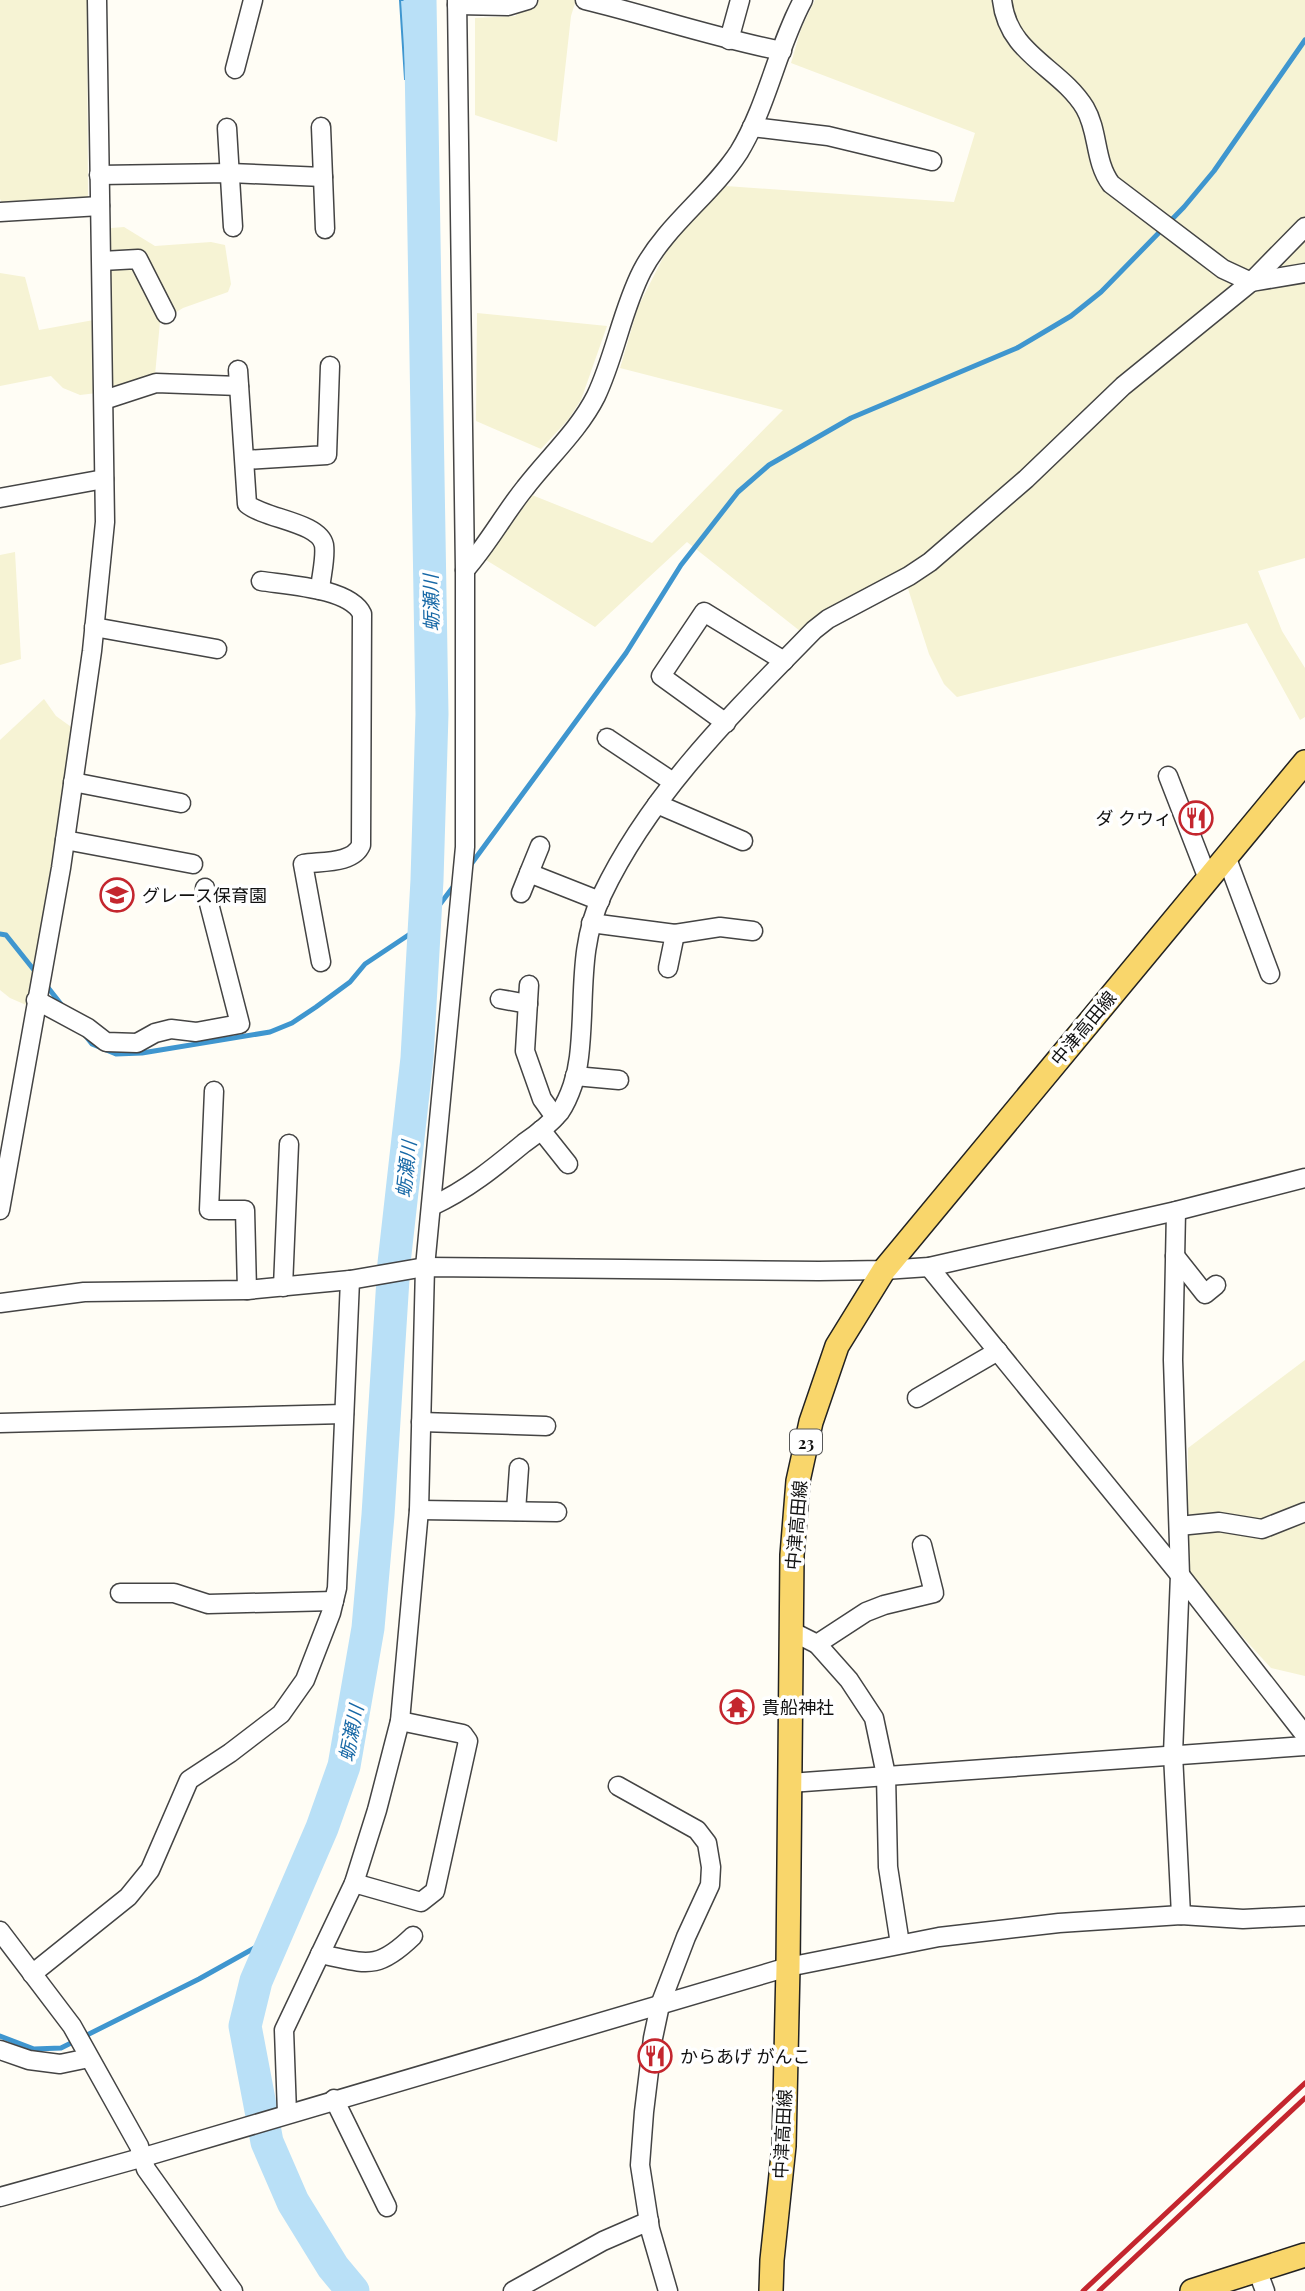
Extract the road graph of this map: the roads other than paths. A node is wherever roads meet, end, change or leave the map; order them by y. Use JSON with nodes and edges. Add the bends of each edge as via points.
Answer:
{"nodes":[{"id":1,"x":97,"y":0,"type":"edge"},
{"id":2,"x":253,"y":0,"type":"edge"},
{"id":3,"x":528,"y":0,"type":"edge"},
{"id":4,"x":585,"y":0,"type":"edge"},
{"id":5,"x":740,"y":0,"type":"edge"},
{"id":6,"x":803,"y":0,"type":"edge"},
{"id":7,"x":1002,"y":0,"type":"edge"},
{"id":8,"x":457,"y":3,"type":"edge"},
{"id":9,"x":641,"y":7,"type":"edge"},
{"id":10,"x":729,"y":40,"type":"junction"},
{"id":11,"x":782,"y":51,"type":"junction"},
{"id":12,"x":235,"y":69,"type":"dead end"},
{"id":13,"x":321,"y":127,"type":"dead end"},
{"id":14,"x":752,"y":127,"type":"junction"},
{"id":15,"x":227,"y":128,"type":"dead end"},
{"id":16,"x":932,"y":161,"type":"dead end"},
{"id":17,"x":230,"y":173,"type":"junction"},
{"id":18,"x":99,"y":175,"type":"junction"},
{"id":19,"x":323,"y":177,"type":"junction"},
{"id":20,"x":100,"y":206,"type":"junction"},
{"id":21,"x":0,"y":212,"type":"edge"},
{"id":22,"x":233,"y":227,"type":"dead end"},
{"id":23,"x":1305,"y":227,"type":"edge"},
{"id":24,"x":325,"y":229,"type":"dead end"},
{"id":25,"x":102,"y":261,"type":"junction"},
{"id":26,"x":1305,"y":273,"type":"edge"},
{"id":27,"x":1251,"y":282,"type":"junction"},
{"id":28,"x":166,"y":314,"type":"dead end"},
{"id":29,"x":330,"y":366,"type":"dead end"},
{"id":30,"x":104,"y":400,"type":"junction"},
{"id":31,"x":245,"y":460,"type":"junction"},
{"id":32,"x":104,"y":479,"type":"junction"},
{"id":33,"x":0,"y":498,"type":"edge"},
{"id":34,"x":465,"y":569,"type":"junction"},
{"id":35,"x":261,"y":581,"type":"dead end"},
{"id":36,"x":320,"y":590,"type":"junction"},
{"id":37,"x":94,"y":627,"type":"junction"},
{"id":38,"x":217,"y":649,"type":"dead end"},
{"id":39,"x":784,"y":661,"type":"junction"},
{"id":40,"x":726,"y":723,"type":"junction"},
{"id":41,"x":607,"y":738,"type":"dead end"},
{"id":42,"x":1305,"y":762,"type":"edge"},
{"id":43,"x":1168,"y":776,"type":"dead end"},
{"id":44,"x":73,"y":782,"type":"junction"},
{"id":45,"x":673,"y":782,"type":"junction"},
{"id":46,"x":181,"y":803,"type":"dead end"},
{"id":47,"x":657,"y":804,"type":"junction"},
{"id":48,"x":65,"y":840,"type":"junction"},
{"id":49,"x":743,"y":841,"type":"dead end"},
{"id":50,"x":540,"y":846,"type":"dead end"},
{"id":51,"x":1226,"y":856,"type":"junction"},
{"id":52,"x":193,"y":864,"type":"dead end"},
{"id":53,"x":529,"y":873,"type":"junction"},
{"id":54,"x":1208,"y":879,"type":"junction"},
{"id":55,"x":205,"y":888,"type":"dead end"},
{"id":56,"x":521,"y":893,"type":"dead end"},
{"id":57,"x":600,"y":901,"type":"junction"},
{"id":58,"x":592,"y":923,"type":"junction"},
{"id":59,"x":753,"y":931,"type":"dead end"},
{"id":60,"x":675,"y":934,"type":"junction"},
{"id":61,"x":321,"y":962,"type":"dead end"},
{"id":62,"x":668,"y":968,"type":"dead end"},
{"id":63,"x":1270,"y":974,"type":"dead end"},
{"id":64,"x":500,"y":999,"type":"dead end"},
{"id":65,"x":36,"y":1000,"type":"junction"},
{"id":66,"x":575,"y":1076,"type":"junction"},
{"id":67,"x":619,"y":1080,"type":"dead end"},
{"id":68,"x":214,"y":1091,"type":"dead end"},
{"id":69,"x":555,"y":1117,"type":"junction"},
{"id":70,"x":541,"y":1130,"type":"junction"},
{"id":71,"x":289,"y":1144,"type":"dead end"},
{"id":72,"x":568,"y":1164,"type":"dead end"},
{"id":73,"x":1305,"y":1178,"type":"edge"},
{"id":74,"x":432,"y":1206,"type":"junction"},
{"id":75,"x":0,"y":1210,"type":"edge"},
{"id":76,"x":1176,"y":1211,"type":"junction"},
{"id":77,"x":1175,"y":1256,"type":"junction"},
{"id":78,"x":929,"y":1267,"type":"junction"},
{"id":79,"x":421,"y":1268,"type":"junction"},
{"id":80,"x":884,"y":1270,"type":"junction"},
{"id":81,"x":355,"y":1278,"type":"junction"},
{"id":82,"x":1216,"y":1285,"type":"dead end"},
{"id":83,"x":283,"y":1287,"type":"junction"},
{"id":84,"x":247,"y":1290,"type":"junction"},
{"id":85,"x":0,"y":1303,"type":"edge"},
{"id":86,"x":998,"y":1351,"type":"junction"},
{"id":87,"x":917,"y":1398,"type":"dead end"},
{"id":88,"x":344,"y":1414,"type":"junction"},
{"id":89,"x":421,"y":1422,"type":"junction"},
{"id":90,"x":0,"y":1423,"type":"edge"},
{"id":91,"x":547,"y":1426,"type":"dead end"},
{"id":92,"x":519,"y":1468,"type":"dead end"},
{"id":93,"x":419,"y":1510,"type":"junction"},
{"id":94,"x":516,"y":1511,"type":"junction"},
{"id":95,"x":557,"y":1512,"type":"dead end"},
{"id":96,"x":1305,"y":1512,"type":"edge"},
{"id":97,"x":1178,"y":1526,"type":"junction"},
{"id":98,"x":922,"y":1545,"type":"dead end"},
{"id":99,"x":1180,"y":1575,"type":"junction"},
{"id":100,"x":120,"y":1593,"type":"dead end"},
{"id":101,"x":334,"y":1601,"type":"junction"},
{"id":102,"x":791,"y":1631,"type":"junction"},
{"id":103,"x":817,"y":1644,"type":"junction"},
{"id":104,"x":400,"y":1721,"type":"junction"},
{"id":105,"x":1305,"y":1735,"type":"edge"},
{"id":106,"x":1305,"y":1746,"type":"edge"},
{"id":107,"x":1173,"y":1754,"type":"junction"},
{"id":108,"x":886,"y":1775,"type":"junction"},
{"id":109,"x":790,"y":1783,"type":"junction"},
{"id":110,"x":618,"y":1786,"type":"dead end"},
{"id":111,"x":354,"y":1883,"type":"junction"},
{"id":112,"x":1181,"y":1915,"type":"junction"},
{"id":113,"x":1305,"y":1916,"type":"edge"},
{"id":114,"x":0,"y":1931,"type":"edge"},
{"id":115,"x":412,"y":1936,"type":"dead end"},
{"id":116,"x":900,"y":1944,"type":"junction"},
{"id":117,"x":320,"y":1954,"type":"junction"},
{"id":118,"x":788,"y":1967,"type":"junction"},
{"id":119,"x":32,"y":1974,"type":"junction"},
{"id":120,"x":660,"y":2005,"type":"junction"},
{"id":121,"x":0,"y":2050,"type":"edge"},
{"id":122,"x":87,"y":2054,"type":"junction"},
{"id":123,"x":334,"y":2099,"type":"junction"},
{"id":124,"x":287,"y":2113,"type":"junction"},
{"id":125,"x":144,"y":2157,"type":"junction"},
{"id":126,"x":0,"y":2197,"type":"edge"},
{"id":127,"x":387,"y":2207,"type":"dead end"},
{"id":128,"x":649,"y":2221,"type":"junction"},
{"id":129,"x":1305,"y":2255,"type":"edge"},
{"id":130,"x":1261,"y":2281,"type":"edge"},
{"id":131,"x":233,"y":2291,"type":"edge"},
{"id":132,"x":513,"y":2291,"type":"edge"},
{"id":133,"x":668,"y":2291,"type":"edge"},
{"id":134,"x":771,"y":2291,"type":"edge"},
{"id":135,"x":1192,"y":2291,"type":"edge"}],
"edges":[{"from":1,"to":18,"type":"street"},
{"from":2,"to":12,"type":"street"},
{"from":3,"to":8,"type":"street","via":[[508,6]]},
{"from":4,"to":9,"type":"street"},
{"from":5,"to":10,"type":"street"},
{"from":6,"to":11,"type":"street"},
{"from":7,"to":27,"type":"street","via":[[1020,44],[1085,109],[1111,184],[1223,269]]},
{"from":8,"to":34,"type":"street"},
{"from":9,"to":10,"type":"street"},
{"from":10,"to":11,"type":"street"},
{"from":11,"to":14,"type":"street"},
{"from":13,"to":19,"type":"street"},
{"from":14,"to":16,"type":"street","via":[[828,136]]},
{"from":14,"to":34,"type":"street","via":[[725,170],[669,230],[648,260],[600,387],[581,420]]},
{"from":15,"to":17,"type":"street"},
{"from":17,"to":18,"type":"street"},
{"from":17,"to":19,"type":"street"},
{"from":17,"to":22,"type":"street"},
{"from":18,"to":20,"type":"street"},
{"from":19,"to":24,"type":"street"},
{"from":20,"to":21,"type":"street"},
{"from":20,"to":25,"type":"street"},
{"from":23,"to":27,"type":"street"},
{"from":25,"to":28,"type":"street","via":[[138,259]]},
{"from":25,"to":30,"type":"street"},
{"from":26,"to":27,"type":"street"},
{"from":27,"to":39,"type":"street","via":[[1123,386],[1026,480],[930,562],[828,619]]},
{"from":29,"to":31,"type":"street","via":[[327,455]]},
{"from":30,"to":31,"type":"street","via":[[156,383],[239,378]]},
{"from":30,"to":32,"type":"street"},
{"from":31,"to":36,"type":"street","via":[[247,504],[311,529],[321,538]]},
{"from":32,"to":33,"type":"street"},
{"from":32,"to":37,"type":"street","via":[[105,522]]},
{"from":34,"to":74,"type":"street","via":[[465,847]]},
{"from":35,"to":36,"type":"street"},
{"from":36,"to":61,"type":"street","via":[[348,601],[362,614],[362,845],[350,857],[303,864]]},
{"from":37,"to":38,"type":"street"},
{"from":37,"to":44,"type":"street"},
{"from":39,"to":40,"type":"street"},
{"from":39,"to":40,"type":"street","via":[[705,612],[661,676]]},
{"from":40,"to":45,"type":"street"},
{"from":41,"to":45,"type":"street"},
{"from":42,"to":51,"type":"main road","name":"中津高田線","number":"23"},
{"from":43,"to":54,"type":"street"},
{"from":44,"to":46,"type":"street"},
{"from":44,"to":48,"type":"street"},
{"from":45,"to":47,"type":"street"},
{"from":47,"to":49,"type":"street"},
{"from":47,"to":57,"type":"street"},
{"from":48,"to":52,"type":"street"},
{"from":48,"to":65,"type":"street"},
{"from":50,"to":53,"type":"street"},
{"from":51,"to":54,"type":"main road","name":"中津高田線","number":"23"},
{"from":51,"to":63,"type":"street"},
{"from":53,"to":56,"type":"street"},
{"from":53,"to":57,"type":"street"},
{"from":54,"to":80,"type":"main road","name":"中津高田線","number":"23"},
{"from":55,"to":65,"type":"street","via":[[240,1024],[196,1032],[171,1029],[137,1043],[106,1042]]},
{"from":57,"to":58,"type":"street"},
{"from":58,"to":60,"type":"street"},
{"from":58,"to":66,"type":"street","via":[[584,957]]},
{"from":59,"to":60,"type":"street","via":[[720,928]]},
{"from":60,"to":62,"type":"street"},
{"from":64,"to":69,"type":"street","via":[[529,995],[525,1051],[542,1099]]},
{"from":65,"to":75,"type":"street"},
{"from":66,"to":67,"type":"street"},
{"from":66,"to":69,"type":"street"},
{"from":68,"to":84,"type":"street","via":[[209,1210],[245,1210]]},
{"from":69,"to":70,"type":"street"},
{"from":70,"to":72,"type":"street"},
{"from":70,"to":74,"type":"street","via":[[484,1176]]},
{"from":71,"to":83,"type":"street"},
{"from":73,"to":76,"type":"street"},
{"from":74,"to":79,"type":"street"},
{"from":76,"to":77,"type":"street"},
{"from":76,"to":78,"type":"street"},
{"from":77,"to":82,"type":"street","via":[[1205,1294]]},
{"from":77,"to":97,"type":"street"},
{"from":78,"to":80,"type":"street"},
{"from":78,"to":86,"type":"street"},
{"from":79,"to":80,"type":"street"},
{"from":79,"to":81,"type":"street"},
{"from":79,"to":89,"type":"street"},
{"from":80,"to":102,"type":"main road","name":"中津高田線","number":"23","via":[[837,1346],[811,1422],[798,1481]]},
{"from":81,"to":83,"type":"street"},
{"from":81,"to":88,"type":"street"},
{"from":83,"to":84,"type":"street"},
{"from":84,"to":85,"type":"street","via":[[84,1292]]},
{"from":86,"to":87,"type":"street"},
{"from":86,"to":99,"type":"street"},
{"from":88,"to":90,"type":"street"},
{"from":88,"to":101,"type":"street"},
{"from":89,"to":91,"type":"street"},
{"from":89,"to":93,"type":"street"},
{"from":92,"to":94,"type":"street"},
{"from":93,"to":94,"type":"street"},
{"from":93,"to":104,"type":"street"},
{"from":94,"to":95,"type":"street"},
{"from":96,"to":97,"type":"street","via":[[1262,1530],[1219,1522]]},
{"from":97,"to":99,"type":"street"},
{"from":98,"to":103,"type":"street","via":[[934,1593],[866,1612]]},
{"from":99,"to":105,"type":"street"},
{"from":99,"to":107,"type":"street"},
{"from":100,"to":101,"type":"street","via":[[174,1593],[208,1604]]},
{"from":101,"to":119,"type":"street","via":[[305,1680],[281,1714],[189,1780],[150,1870],[128,1897]]},
{"from":102,"to":103,"type":"street"},
{"from":102,"to":109,"type":"main road","name":"中津高田線","number":"23"},
{"from":103,"to":108,"type":"street","via":[[874,1718]]},
{"from":104,"to":111,"type":"street"},
{"from":104,"to":111,"type":"street","via":[[463,1734],[468,1741],[435,1891],[421,1902]]},
{"from":106,"to":107,"type":"street"},
{"from":107,"to":108,"type":"street"},
{"from":107,"to":112,"type":"street"},
{"from":108,"to":109,"type":"street"},
{"from":108,"to":116,"type":"street","via":[[888,1867]]},
{"from":109,"to":118,"type":"main road","name":"中津高田線","number":"23"},
{"from":110,"to":120,"type":"street","via":[[697,1830],[707,1843],[710,1885]]},
{"from":111,"to":117,"type":"street"},
{"from":112,"to":113,"type":"street"},
{"from":112,"to":116,"type":"street","via":[[1059,1923]]},
{"from":114,"to":119,"type":"street"},
{"from":115,"to":117,"type":"street","via":[[384,1960],[368,1964]]},
{"from":116,"to":118,"type":"street"},
{"from":117,"to":124,"type":"street","via":[[284,2030]]},
{"from":118,"to":120,"type":"street"},
{"from":118,"to":134,"type":"main road","name":"中津高田線","number":"23","via":[[784,2146]]},
{"from":119,"to":122,"type":"street","via":[[72,2026]]},
{"from":120,"to":123,"type":"street"},
{"from":120,"to":128,"type":"street","via":[[640,2165]]},
{"from":121,"to":122,"type":"street","via":[[60,2064]]},
{"from":122,"to":125,"type":"street"},
{"from":123,"to":124,"type":"street"},
{"from":123,"to":127,"type":"street"},
{"from":124,"to":125,"type":"street"},
{"from":125,"to":126,"type":"street"},
{"from":125,"to":131,"type":"street","via":[[160,2191]]},
{"from":128,"to":132,"type":"street"},
{"from":128,"to":133,"type":"street"},
{"from":129,"to":130,"type":"main road"},
{"from":130,"to":135,"type":"main road"}]}
